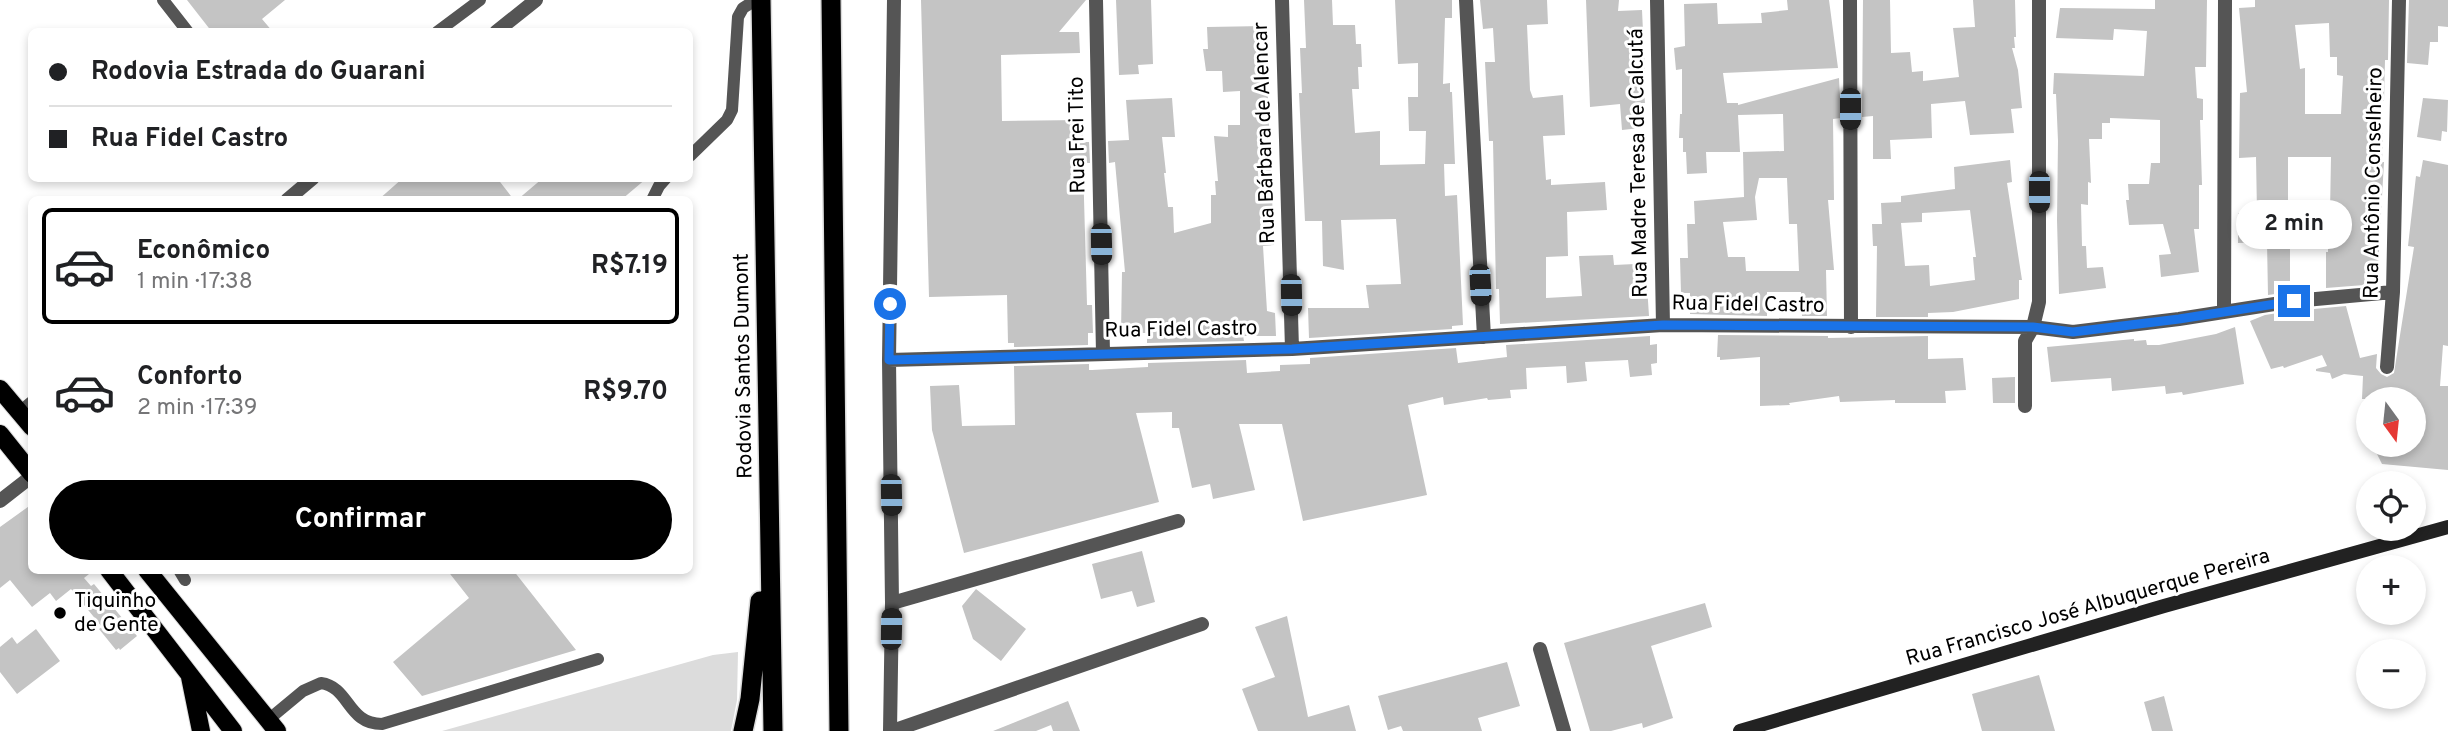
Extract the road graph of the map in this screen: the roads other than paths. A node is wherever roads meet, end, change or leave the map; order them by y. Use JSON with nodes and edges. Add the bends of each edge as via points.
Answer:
{"nodes":[{"id":1,"x":163,"y":0,"type":"edge"},
{"id":2,"x":480,"y":0,"type":"edge"},
{"id":3,"x":536,"y":0,"type":"edge"},
{"id":4,"x":758,"y":0,"type":"edge"},
{"id":5,"x":831,"y":0,"type":"edge"},
{"id":6,"x":894,"y":0,"type":"edge"},
{"id":7,"x":1096,"y":0,"type":"edge"},
{"id":8,"x":1282,"y":0,"type":"edge"},
{"id":9,"x":1466,"y":0,"type":"edge"},
{"id":10,"x":1657,"y":0,"type":"edge"},
{"id":11,"x":1850,"y":0,"type":"edge"},
{"id":12,"x":2039,"y":0,"type":"edge"},
{"id":13,"x":2225,"y":0,"type":"edge"},
{"id":14,"x":2399,"y":0,"type":"edge"},
{"id":15,"x":185,"y":28,"type":"edge"},
{"id":16,"x":442,"y":28,"type":"edge"},
{"id":17,"x":501,"y":28,"type":"edge"},
{"id":18,"x":693,"y":150,"type":"edge"},
{"id":19,"x":308,"y":182,"type":"edge"},
{"id":20,"x":291,"y":196,"type":"edge"},
{"id":21,"x":2393,"y":292,"type":"junction"},
{"id":22,"x":2224,"y":310,"type":"junction"},
{"id":23,"x":1663,"y":325,"type":"junction"},
{"id":24,"x":1851,"y":327,"type":"junction"},
{"id":25,"x":2033,"y":327,"type":"junction"},
{"id":26,"x":1483,"y":337,"type":"junction"},
{"id":27,"x":1292,"y":349,"type":"junction"},
{"id":28,"x":1104,"y":353,"type":"junction"},
{"id":29,"x":889,"y":360,"type":"junction"},
{"id":30,"x":2387,"y":368,"type":"dead end"},
{"id":31,"x":0,"y":389,"type":"edge"},
{"id":32,"x":2025,"y":406,"type":"dead end"},
{"id":33,"x":26,"y":408,"type":"edge"},
{"id":34,"x":0,"y":434,"type":"edge"},
{"id":35,"x":28,"y":470,"type":"edge"},
{"id":36,"x":28,"y":478,"type":"edge"},
{"id":37,"x":0,"y":501,"type":"edge"},
{"id":38,"x":768,"y":513,"type":"junction"},
{"id":39,"x":1178,"y":521,"type":"dead end"},
{"id":40,"x":2448,"y":527,"type":"edge"},
{"id":41,"x":112,"y":574,"type":"edge"},
{"id":42,"x":150,"y":574,"type":"edge"},
{"id":43,"x":892,"y":603,"type":"junction"},
{"id":44,"x":1202,"y":624,"type":"dead end"},
{"id":45,"x":1540,"y":649,"type":"dead end"},
{"id":46,"x":598,"y":659,"type":"dead end"},
{"id":47,"x":188,"y":670,"type":"junction"},
{"id":48,"x":273,"y":726,"type":"edge"},
{"id":49,"x":201,"y":731,"type":"edge"},
{"id":50,"x":233,"y":731,"type":"edge"},
{"id":51,"x":743,"y":731,"type":"edge"},
{"id":52,"x":773,"y":731,"type":"edge"},
{"id":53,"x":839,"y":731,"type":"edge"},
{"id":54,"x":891,"y":731,"type":"edge"},
{"id":55,"x":1564,"y":731,"type":"edge"},
{"id":56,"x":1740,"y":731,"type":"edge"}],
"edges":[{"from":1,"to":15,"type":"lane"},
{"from":2,"to":16,"type":"lane"},
{"from":3,"to":17,"type":"street"},
{"from":4,"to":18,"type":"lane","via":[[743,8],[738,17],[732,110]]},
{"from":4,"to":38,"type":"highway","name":"Rodovia Santos Dumont"},
{"from":5,"to":53,"type":"highway"},
{"from":6,"to":29,"type":"street"},
{"from":7,"to":28,"type":"street","name":"Rua Frei Tito"},
{"from":8,"to":27,"type":"street","name":"Rua Bárbara de Alencar"},
{"from":9,"to":26,"type":"street"},
{"from":10,"to":23,"type":"street","name":"Rua Madre Teresa de Calcutá"},
{"from":11,"to":24,"type":"street"},
{"from":12,"to":25,"type":"street","via":[[2039,302]]},
{"from":13,"to":22,"type":"street"},
{"from":14,"to":21,"type":"street","name":"Rua Antônio Conselheiro"},
{"from":19,"to":20,"type":"street"},
{"from":21,"to":22,"type":"street","name":"Rua Fidel Castro"},
{"from":21,"to":30,"type":"street","name":"Rua Antônio Conselheiro"},
{"from":22,"to":25,"type":"street","name":"Rua Fidel Castro","via":[[2073,332]]},
{"from":23,"to":24,"type":"street","name":"Rua Fidel Castro"},
{"from":23,"to":26,"type":"street","name":"Rua Fidel Castro"},
{"from":24,"to":25,"type":"street","name":"Rua Fidel Castro"},
{"from":25,"to":32,"type":"street","via":[[2025,341]]},
{"from":26,"to":27,"type":"street","name":"Rua Fidel Castro"},
{"from":27,"to":28,"type":"street","name":"Rua Fidel Castro"},
{"from":28,"to":29,"type":"street","name":"Rua Fidel Castro"},
{"from":29,"to":43,"type":"street"},
{"from":31,"to":33,"type":"main road"},
{"from":34,"to":35,"type":"main road"},
{"from":36,"to":37,"type":"street"},
{"from":38,"to":51,"type":"highway"},
{"from":38,"to":52,"type":"highway","name":"Rodovia Santos Dumont"},
{"from":39,"to":43,"type":"street"},
{"from":40,"to":56,"type":"main road","name":"Rua Francisco José Albuquerque Pereira"},
{"from":41,"to":47,"type":"main road"},
{"from":42,"to":48,"type":"main road"},
{"from":43,"to":54,"type":"street"},
{"from":44,"to":54,"type":"street"},
{"from":45,"to":55,"type":"street"},
{"from":46,"to":48,"type":"lane","via":[[382,724],[363,721],[328,684],[312,686],[294,698]]},
{"from":47,"to":49,"type":"main road"},
{"from":47,"to":50,"type":"main road"}]}
